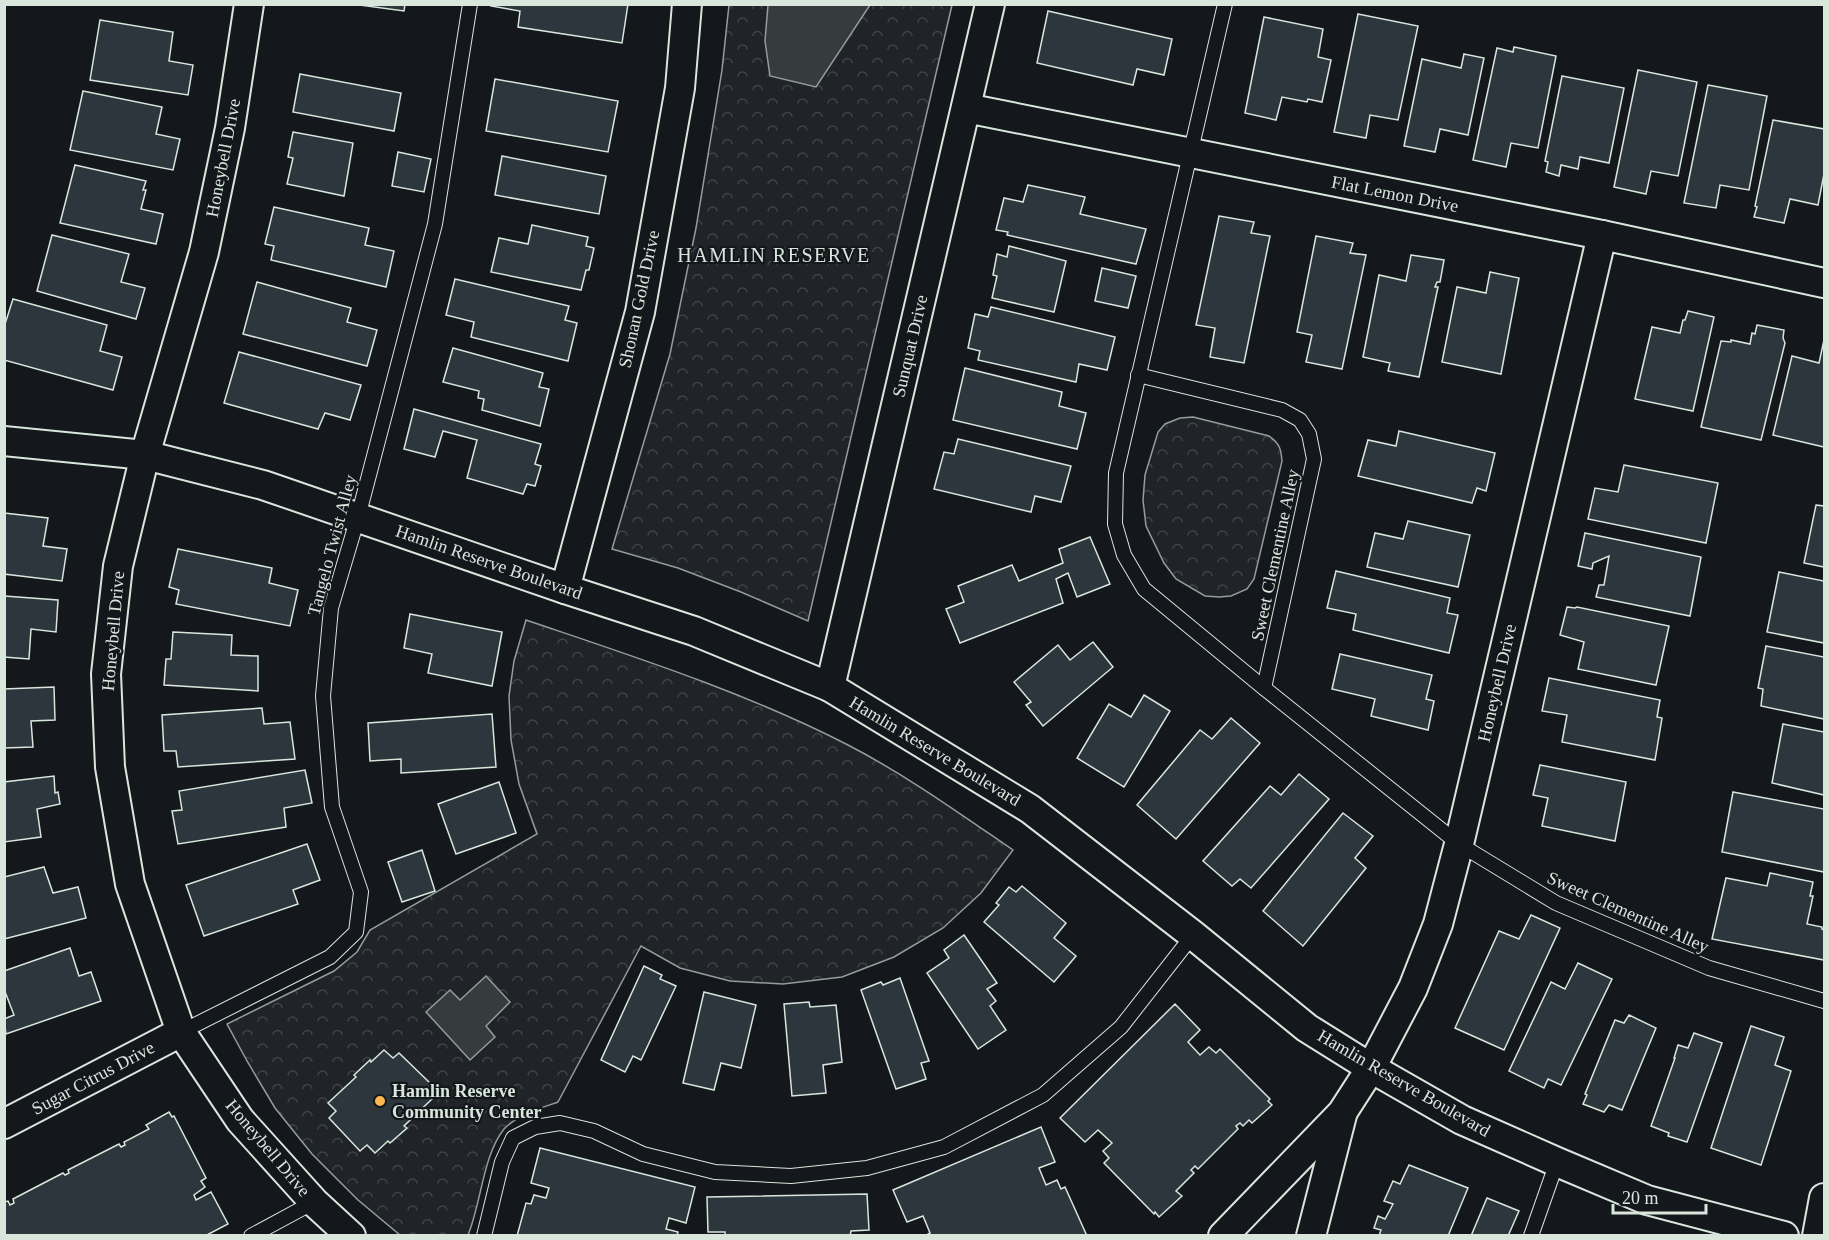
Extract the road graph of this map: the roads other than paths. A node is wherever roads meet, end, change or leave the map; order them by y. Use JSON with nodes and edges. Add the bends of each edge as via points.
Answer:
{"nodes":[{"id":1,"x":249,"y":4,"type":"edge"},
{"id":2,"x":470,"y":4,"type":"edge"},
{"id":3,"x":687,"y":4,"type":"edge"},
{"id":4,"x":990,"y":4,"type":"edge"},
{"id":5,"x":1225,"y":4,"type":"edge"},
{"id":6,"x":966,"y":108,"type":"junction"},
{"id":7,"x":1190,"y":153,"type":"junction"},
{"id":8,"x":1602,"y":235,"type":"junction"},
{"id":9,"x":1824,"y":283,"type":"edge"},
{"id":10,"x":1138,"y":375,"type":"junction"},
{"id":11,"x":4,"y":441,"type":"edge"},
{"id":12,"x":145,"y":455,"type":"junction"},
{"id":13,"x":358,"y":517,"type":"junction"},
{"id":14,"x":565,"y":589,"type":"junction"},
{"id":15,"x":830,"y":687,"type":"junction"},
{"id":16,"x":1264,"y":688,"type":"junction"},
{"id":17,"x":1460,"y":844,"type":"junction"},
{"id":18,"x":1193,"y":935,"type":"junction"},
{"id":19,"x":1824,"y":1001,"type":"edge"},
{"id":20,"x":181,"y":1032,"type":"junction"},
{"id":21,"x":1371,"y":1068,"type":"junction"},
{"id":22,"x":1342,"y":1113,"type":"junction"},
{"id":23,"x":4,"y":1124,"type":"edge"},
{"id":24,"x":1557,"y":1162,"type":"junction"},
{"id":25,"x":1824,"y":1198,"type":"edge"},
{"id":26,"x":314,"y":1202,"type":"junction"},
{"id":27,"x":251,"y":1236,"type":"edge"},
{"id":28,"x":351,"y":1236,"type":"edge"},
{"id":29,"x":484,"y":1236,"type":"edge"},
{"id":30,"x":1223,"y":1236,"type":"edge"},
{"id":31,"x":1311,"y":1236,"type":"edge"},
{"id":32,"x":1531,"y":1236,"type":"edge"},
{"id":33,"x":1784,"y":1236,"type":"edge"},
{"id":34,"x":1817,"y":1236,"type":"edge"}],
"edges":[{"from":1,"to":12,"type":"street","name":"Honeybell Drive","via":[[230,128],[204,252]]},
{"from":2,"to":13,"type":"lane","name":"Tangelo Twist Alley","via":[[435,224]]},
{"from":3,"to":14,"type":"street","name":"Shonan Gold Drive","via":[[680,88],[640,312]]},
{"from":4,"to":6,"type":"street","name":"Sunquat Drive"},
{"from":5,"to":7,"type":"lane","name":"Sweet Clementine Alley"},
{"from":6,"to":7,"type":"street","name":"Flat Lemon Drive"},
{"from":6,"to":15,"type":"street","name":"Sunquat Drive"},
{"from":7,"to":8,"type":"street","name":"Flat Lemon Drive"},
{"from":7,"to":10,"type":"lane","name":"Sweet Clementine Alley"},
{"from":8,"to":9,"type":"street","name":"Flat Lemon Drive"},
{"from":8,"to":17,"type":"street","name":"Honeybell Drive"},
{"from":10,"to":16,"type":"lane","name":"Sweet Clementine Alley","via":[[1116,473],[1115,524],[1124,555],[1144,589]]},
{"from":10,"to":16,"type":"lane","name":"Sweet Clementine Alley","via":[[1282,410],[1300,420],[1309,435],[1314,459]]},
{"from":11,"to":12,"type":"street","name":"Hamlin Reserve Boulevard"},
{"from":12,"to":13,"type":"street","name":"Hamlin Reserve Boulevard","via":[[264,485]]},
{"from":12,"to":20,"type":"street","name":"Honeybell Drive","via":[[118,566],[106,674],[110,767],[130,884]]},
{"from":13,"to":14,"type":"street","name":"Hamlin Reserve Boulevard"},
{"from":13,"to":20,"type":"lane","name":"Tangelo Twist Alley","via":[[331,608],[323,696],[332,807],[361,892],[356,932],[330,957]]},
{"from":14,"to":15,"type":"street","name":"Hamlin Reserve Boulevard","via":[[694,630]]},
{"from":15,"to":18,"type":"street","name":"Hamlin Reserve Boulevard","via":[[1030,809]]},
{"from":16,"to":17,"type":"lane","name":"Sweet Clementine Alley"},
{"from":17,"to":19,"type":"lane","name":"Sweet Clementine Alley","via":[[1556,903],[1709,968]]},
{"from":17,"to":21,"type":"street","name":"Honeybell Drive","via":[[1438,924],[1413,988]]},
{"from":18,"to":21,"type":"street","name":"Hamlin Reserve Boulevard","via":[[1307,1028]]},
{"from":18,"to":29,"type":"lane","via":[[1121,1027],[1043,1095],[944,1147],[867,1168],[791,1176],[715,1172],[643,1154],[594,1131],[560,1123],[534,1127],[513,1138],[502,1162]]},
{"from":20,"to":23,"type":"street","name":"Sugar Citrus Drive"},
{"from":20,"to":26,"type":"street","name":"Honeybell Drive","via":[[240,1120]]},
{"from":21,"to":22,"type":"street","name":"Honeybell Drive"},
{"from":21,"to":24,"type":"street","name":"Hamlin Reserve Boulevard","via":[[1462,1120]]},
{"from":22,"to":30,"type":"street","name":"Honeybell Drive"},
{"from":22,"to":31,"type":"street","name":"Honeybell Drive"},
{"from":24,"to":32,"type":"lane"},
{"from":24,"to":33,"type":"street","name":"Hamlin Reserve Boulevard","via":[[1647,1200]]},
{"from":25,"to":34,"type":"street"},
{"from":26,"to":27,"type":"lane"},
{"from":26,"to":28,"type":"street","name":"Honeybell Drive"}]}
